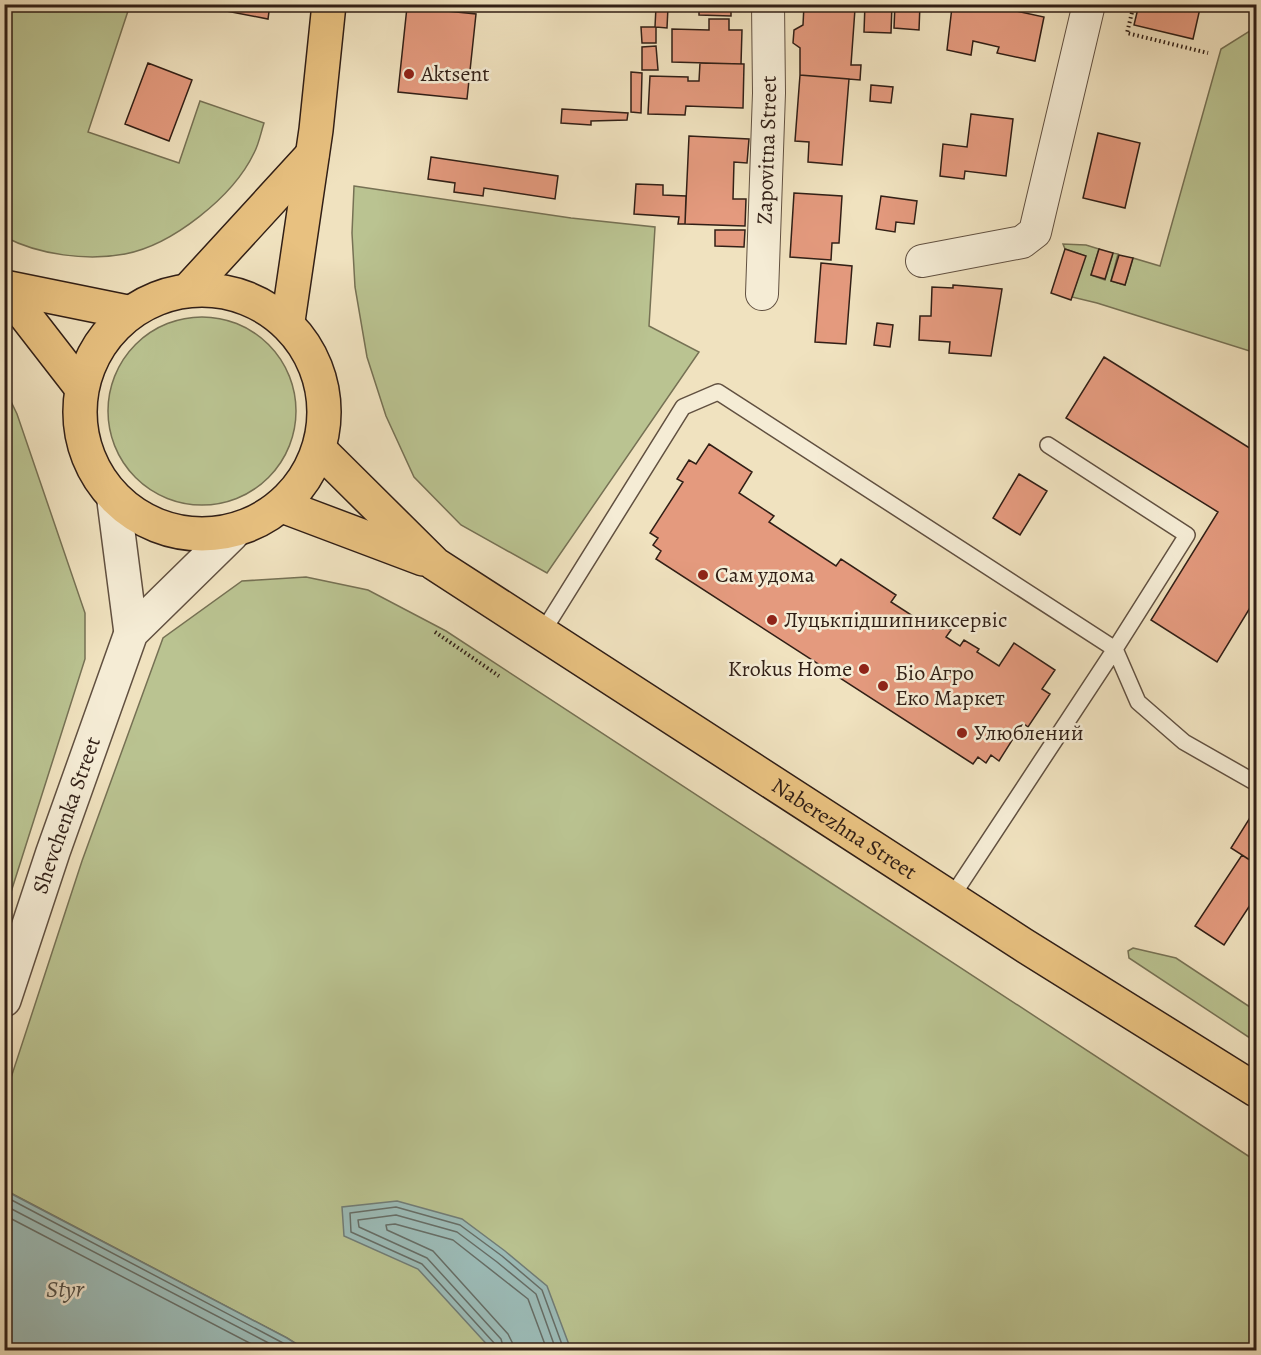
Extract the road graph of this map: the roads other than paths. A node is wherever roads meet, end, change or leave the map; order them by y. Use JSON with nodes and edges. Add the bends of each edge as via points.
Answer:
{"nodes":[{"id":1,"x":329,"y":4,"type":"edge"},
{"id":2,"x":768,"y":4,"type":"edge"},
{"id":3,"x":1089,"y":4,"type":"edge"},
{"id":4,"x":312,"y":155,"type":"junction"},
{"id":5,"x":922,"y":261,"type":"dead end"},
{"id":6,"x":4,"y":288,"type":"edge"},
{"id":7,"x":190,"y":288,"type":"junction"},
{"id":8,"x":762,"y":294,"type":"dead end"},
{"id":9,"x":128,"y":312,"type":"junction"},
{"id":10,"x":288,"y":321,"type":"junction"},
{"id":11,"x":80,"y":386,"type":"junction"},
{"id":12,"x":1048,"y":445,"type":"dead end"},
{"id":13,"x":321,"y":451,"type":"junction"},
{"id":14,"x":114,"y":501,"type":"junction"},
{"id":15,"x":285,"y":507,"type":"junction"},
{"id":16,"x":232,"y":534,"type":"junction"},
{"id":17,"x":435,"y":564,"type":"junction"},
{"id":18,"x":131,"y":633,"type":"junction"},
{"id":19,"x":542,"y":633,"type":"junction"},
{"id":20,"x":1115,"y":649,"type":"junction"},
{"id":21,"x":1257,"y":765,"type":"edge"},
{"id":22,"x":1254,"y":781,"type":"edge"},
{"id":23,"x":951,"y":898,"type":"junction"},
{"id":24,"x":4,"y":1000,"type":"edge"},
{"id":25,"x":1257,"y":1090,"type":"edge"}],
"edges":[{"from":1,"to":4,"type":"main road"},
{"from":2,"to":8,"type":"street","name":"Zapovitna Street"},
{"from":3,"to":5,"type":"street","via":[[1035,232],[1022,242]]},
{"from":4,"to":7,"type":"main road"},
{"from":4,"to":10,"type":"main road"},
{"from":6,"to":9,"type":"main road"},
{"from":6,"to":11,"type":"main road"},
{"from":7,"to":9,"type":"main road"},
{"from":7,"to":10,"type":"main road","via":[[243,294]]},
{"from":9,"to":11,"type":"main road","via":[[97,344]]},
{"from":10,"to":13,"type":"main road","via":[[323,381]]},
{"from":11,"to":14,"type":"main road","via":[[83,448]]},
{"from":12,"to":20,"type":"lane","via":[[1187,535]]},
{"from":13,"to":15,"type":"main road"},
{"from":13,"to":17,"type":"main road","name":"Naberezhna Street"},
{"from":14,"to":16,"type":"main road","via":[[169,533]]},
{"from":14,"to":18,"type":"street","name":"Shevchenka Street"},
{"from":15,"to":16,"type":"main road"},
{"from":15,"to":17,"type":"main road","name":"Naberezhna Street"},
{"from":16,"to":18,"type":"street","name":"Shevchenka Street"},
{"from":17,"to":19,"type":"main road","name":"Naberezhna Street"},
{"from":18,"to":24,"type":"street","name":"Shevchenka Street"},
{"from":19,"to":20,"type":"lane","via":[[683,407],[718,392]]},
{"from":19,"to":23,"type":"main road","name":"Naberezhna Street"},
{"from":20,"to":22,"type":"lane","via":[[1138,702],[1184,742]]},
{"from":20,"to":23,"type":"lane"},
{"from":21,"to":22,"type":"lane"},
{"from":23,"to":25,"type":"main road","name":"Naberezhna Street"}]}
